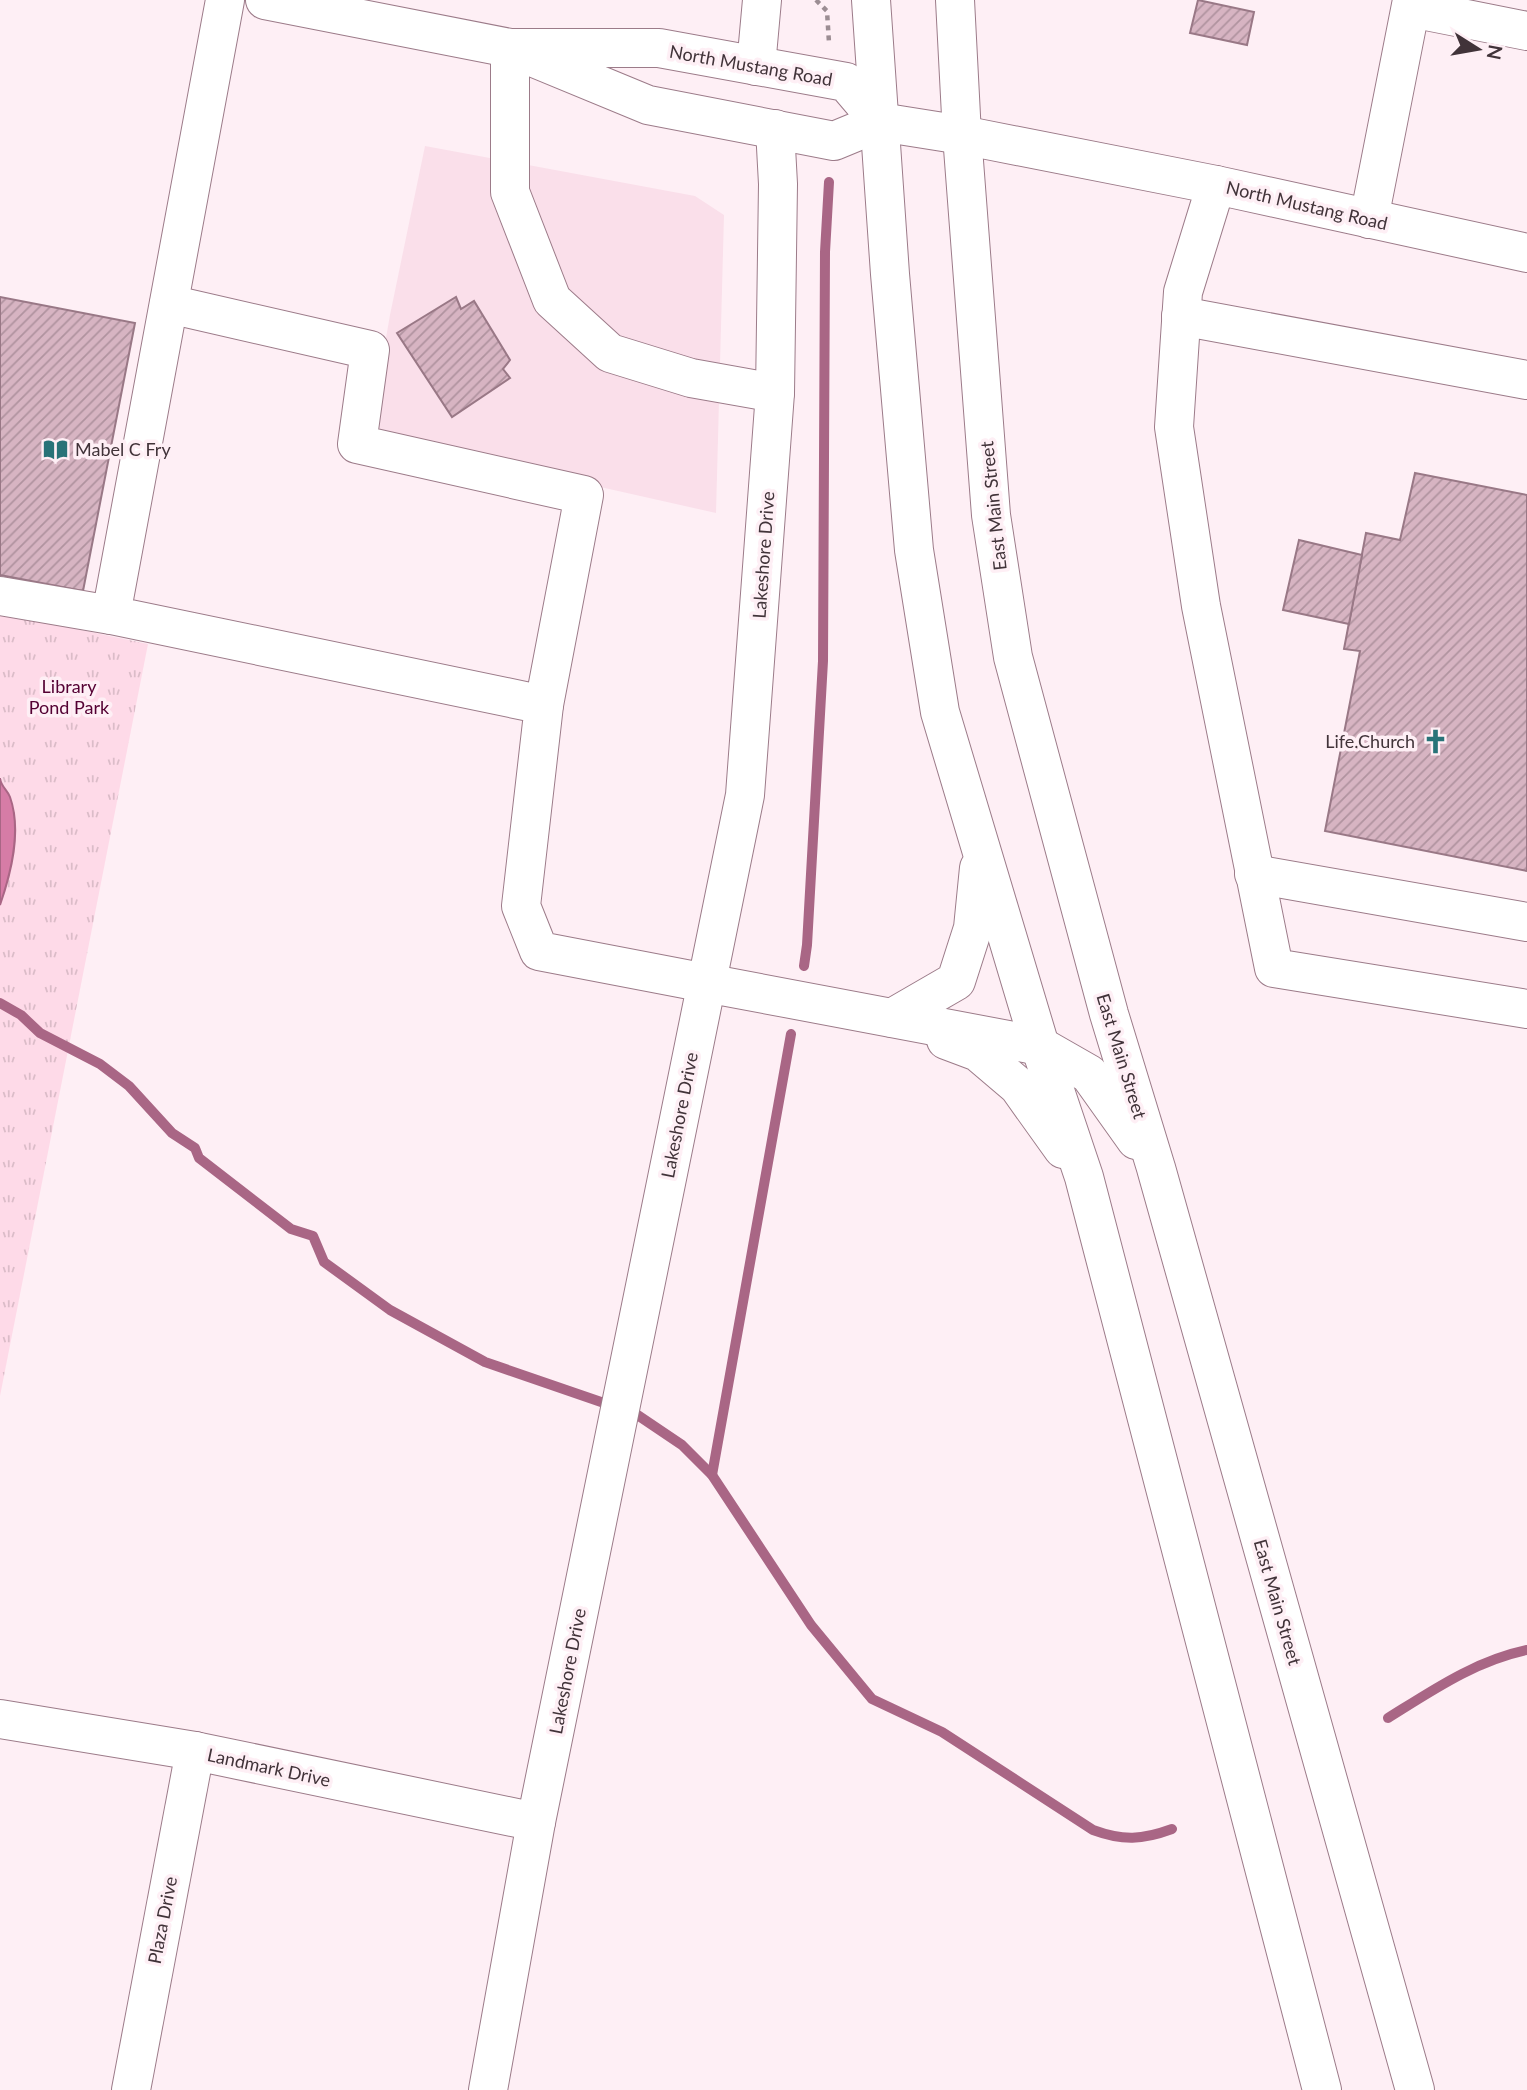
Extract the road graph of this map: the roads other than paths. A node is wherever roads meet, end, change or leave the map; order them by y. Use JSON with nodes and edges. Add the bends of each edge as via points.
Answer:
{"nodes":[{"id":1,"x":225,"y":0,"type":"edge"},
{"id":2,"x":265,"y":0,"type":"edge"},
{"id":3,"x":762,"y":0,"type":"edge"},
{"id":4,"x":871,"y":0,"type":"edge"},
{"id":5,"x":955,"y":0,"type":"edge"},
{"id":6,"x":1411,"y":4,"type":"edge"},
{"id":7,"x":1527,"y":31,"type":"edge"},
{"id":8,"x":510,"y":48,"type":"junction"},
{"id":9,"x":756,"y":66,"type":"junction"},
{"id":10,"x":880,"y":122,"type":"junction"},
{"id":11,"x":775,"y":129,"type":"junction"},
{"id":12,"x":962,"y":135,"type":"junction"},
{"id":13,"x":1216,"y":185,"type":"junction"},
{"id":14,"x":1369,"y":219,"type":"junction"},
{"id":15,"x":1527,"y":253,"type":"edge"},
{"id":16,"x":169,"y":304,"type":"junction"},
{"id":17,"x":1181,"y":316,"type":"junction"},
{"id":18,"x":1527,"y":380,"type":"edge"},
{"id":19,"x":775,"y":393,"type":"junction"},
{"id":20,"x":0,"y":596,"type":"edge"},
{"id":21,"x":111,"y":615,"type":"junction"},
{"id":22,"x":544,"y":705,"type":"junction"},
{"id":23,"x":981,"y":852,"type":"junction"},
{"id":24,"x":1254,"y":874,"type":"junction"},
{"id":25,"x":1527,"y":922,"type":"edge"},
{"id":26,"x":706,"y":983,"type":"junction"},
{"id":27,"x":1527,"y":1009,"type":"edge"},
{"id":28,"x":892,"y":1018,"type":"junction"},
{"id":29,"x":1040,"y":1045,"type":"junction"},
{"id":30,"x":1156,"y":1168,"type":"junction"},
{"id":31,"x":1084,"y":1178,"type":"junction"},
{"id":32,"x":0,"y":1719,"type":"edge"},
{"id":33,"x":195,"y":1751,"type":"junction"},
{"id":34,"x":536,"y":1822,"type":"junction"},
{"id":35,"x":131,"y":2090,"type":"edge"},
{"id":36,"x":488,"y":2090,"type":"edge"},
{"id":37,"x":1322,"y":2090,"type":"edge"},
{"id":38,"x":1415,"y":2090,"type":"edge"}],
"edges":[{"from":1,"to":16,"type":"main road"},
{"from":2,"to":8,"type":"main road","name":"North Mustang Road"},
{"from":3,"to":9,"type":"main road"},
{"from":4,"to":10,"type":"main road"},
{"from":5,"to":12,"type":"main road","name":"East Main Street"},
{"from":6,"to":7,"type":"main road"},
{"from":6,"to":14,"type":"main road"},
{"from":8,"to":9,"type":"main road","name":"North Mustang Road","via":[[659,48]]},
{"from":8,"to":11,"type":"main road","name":"North Mustang Road","via":[[648,105]]},
{"from":8,"to":19,"type":"main road","via":[[510,192],[552,300],[610,352],[691,378]]},
{"from":9,"to":10,"type":"main road","name":"North Mustang Road","via":[[846,82]]},
{"from":10,"to":11,"type":"main road","name":"North Mustang Road","via":[[834,141]]},
{"from":10,"to":12,"type":"main road","name":"North Mustang Road"},
{"from":10,"to":23,"type":"main road","via":[[914,550],[940,712]]},
{"from":11,"to":19,"type":"main road","name":"Lakeshore Drive"},
{"from":12,"to":13,"type":"main road","name":"North Mustang Road"},
{"from":12,"to":30,"type":"main road","name":"East Main Street","via":[[991,515],[1013,657],[1109,1014]]},
{"from":13,"to":14,"type":"main road","name":"North Mustang Road"},
{"from":13,"to":17,"type":"main road","via":[[1183,292]]},
{"from":14,"to":15,"type":"main road","name":"North Mustang Road"},
{"from":16,"to":21,"type":"main road"},
{"from":16,"to":22,"type":"main road","via":[[370,350],[357,444],[584,495]]},
{"from":17,"to":18,"type":"main road"},
{"from":17,"to":24,"type":"main road","via":[[1174,428],[1201,606]]},
{"from":19,"to":26,"type":"main road","name":"Lakeshore Drive","via":[[745,795]]},
{"from":20,"to":21,"type":"main road"},
{"from":21,"to":22,"type":"main road"},
{"from":22,"to":26,"type":"main road","via":[[521,906],[540,951]]},
{"from":23,"to":28,"type":"main road","via":[[973,928],[956,981]]},
{"from":23,"to":29,"type":"main road"},
{"from":24,"to":25,"type":"main road"},
{"from":24,"to":27,"type":"main road","via":[[1274,968]]},
{"from":26,"to":28,"type":"main road"},
{"from":26,"to":34,"type":"main road","name":"Lakeshore Drive"},
{"from":28,"to":29,"type":"main road"},
{"from":28,"to":31,"type":"main road","via":[[978,1052],[1018,1086]]},
{"from":29,"to":30,"type":"main road","via":[[1089,1074]]},
{"from":29,"to":31,"type":"main road"},
{"from":30,"to":38,"type":"main road","name":"East Main Street"},
{"from":31,"to":37,"type":"main road"},
{"from":32,"to":33,"type":"main road","name":"Landmark Drive"},
{"from":33,"to":34,"type":"main road","name":"Landmark Drive"},
{"from":33,"to":35,"type":"main road","name":"Plaza Drive"},
{"from":34,"to":36,"type":"main road","name":"Lakeshore Drive"}]}
